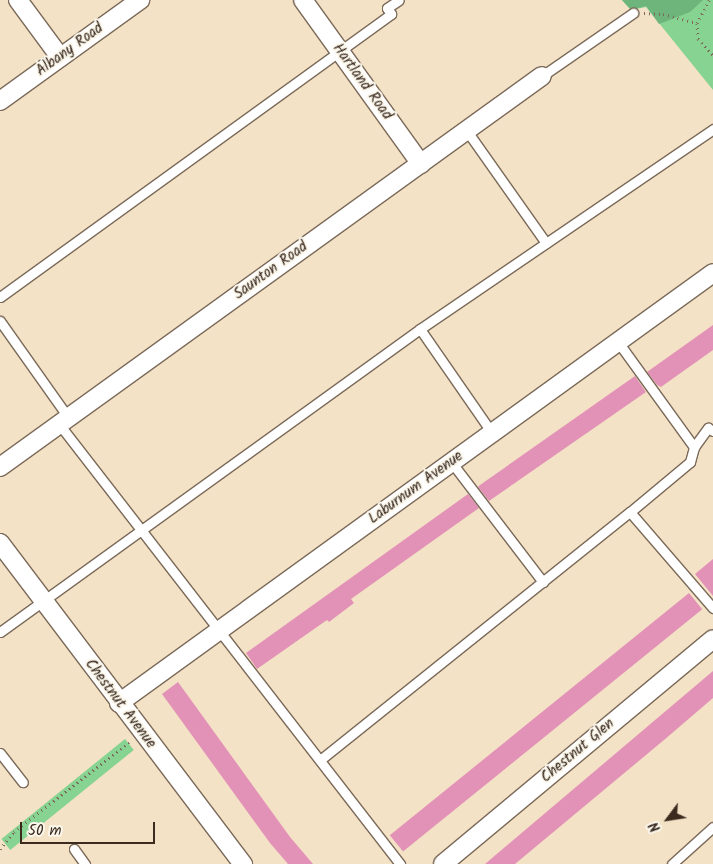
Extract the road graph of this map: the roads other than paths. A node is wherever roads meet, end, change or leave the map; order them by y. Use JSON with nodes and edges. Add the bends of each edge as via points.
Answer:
{"nodes":[{"id":1,"x":18,"y":0,"type":"edge"},
{"id":2,"x":140,"y":0,"type":"edge"},
{"id":3,"x":303,"y":0,"type":"edge"},
{"id":4,"x":399,"y":0,"type":"edge"},
{"id":5,"x":633,"y":13,"type":"road end"},
{"id":6,"x":339,"y":50,"type":"junction"},
{"id":7,"x":60,"y":58,"type":"junction"},
{"id":8,"x":542,"y":76,"type":"joint"},
{"id":9,"x":0,"y":100,"type":"edge"},
{"id":10,"x":713,"y":129,"type":"edge"},
{"id":11,"x":467,"y":130,"type":"junction"},
{"id":12,"x":421,"y":164,"type":"junction"},
{"id":13,"x":546,"y":243,"type":"junction"},
{"id":14,"x":713,"y":273,"type":"edge"},
{"id":15,"x":0,"y":297,"type":"edge"},
{"id":16,"x":0,"y":321,"type":"edge"},
{"id":17,"x":420,"y":329,"type":"junction"},
{"id":18,"x":618,"y":342,"type":"junction"},
{"id":19,"x":63,"y":421,"type":"junction"},
{"id":20,"x":711,"y":427,"type":"edge"},
{"id":21,"x":492,"y":433,"type":"junction"},
{"id":22,"x":694,"y":447,"type":"junction"},
{"id":23,"x":452,"y":463,"type":"junction"},
{"id":24,"x":0,"y":467,"type":"edge"},
{"id":25,"x":630,"y":512,"type":"junction"},
{"id":26,"x":141,"y":531,"type":"junction"},
{"id":27,"x":0,"y":543,"type":"edge"},
{"id":28,"x":543,"y":582,"type":"junction"},
{"id":29,"x":43,"y":603,"type":"junction"},
{"id":30,"x":713,"y":608,"type":"edge"},
{"id":31,"x":0,"y":632,"type":"edge"},
{"id":32,"x":219,"y":632,"type":"junction"},
{"id":33,"x":713,"y":638,"type":"edge"},
{"id":34,"x":119,"y":703,"type":"junction"},
{"id":35,"x":0,"y":753,"type":"edge"},
{"id":36,"x":320,"y":760,"type":"junction"},
{"id":37,"x":23,"y":782,"type":"dead end"},
{"id":38,"x":713,"y":827,"type":"edge"},
{"id":39,"x":74,"y":849,"type":"dead end"},
{"id":40,"x":85,"y":864,"type":"edge"},
{"id":41,"x":243,"y":864,"type":"edge"},
{"id":42,"x":400,"y":864,"type":"edge"},
{"id":43,"x":443,"y":864,"type":"edge"},
{"id":44,"x":672,"y":864,"type":"edge"}],
"edges":[{"from":1,"to":7,"type":"street"},
{"from":2,"to":7,"type":"street","name":"Albany Road"},
{"from":3,"to":6,"type":"street","name":"Hartland Road"},
{"from":4,"to":6,"type":"lane","via":[[387,8],[391,14]]},
{"from":5,"to":8,"type":"lane"},
{"from":6,"to":12,"type":"street","name":"Hartland Road"},
{"from":6,"to":15,"type":"lane"},
{"from":7,"to":9,"type":"street","name":"Albany Road"},
{"from":8,"to":11,"type":"street","name":"Saunton Road"},
{"from":10,"to":13,"type":"lane"},
{"from":11,"to":12,"type":"street","name":"Saunton Road"},
{"from":11,"to":13,"type":"lane"},
{"from":12,"to":19,"type":"street","name":"Saunton Road"},
{"from":13,"to":17,"type":"lane"},
{"from":14,"to":18,"type":"street","name":"Laburnum Avenue"},
{"from":16,"to":19,"type":"lane"},
{"from":17,"to":21,"type":"lane"},
{"from":17,"to":26,"type":"lane"},
{"from":18,"to":21,"type":"street","name":"Laburnum Avenue"},
{"from":18,"to":22,"type":"lane"},
{"from":19,"to":24,"type":"street","name":"Saunton Road"},
{"from":19,"to":26,"type":"lane"},
{"from":20,"to":22,"type":"lane"},
{"from":21,"to":23,"type":"street","name":"Laburnum Avenue"},
{"from":22,"to":25,"type":"lane","via":[[690,462]]},
{"from":23,"to":28,"type":"lane"},
{"from":23,"to":32,"type":"street","name":"Laburnum Avenue"},
{"from":25,"to":28,"type":"lane"},
{"from":25,"to":30,"type":"lane"},
{"from":26,"to":29,"type":"lane"},
{"from":26,"to":32,"type":"lane"},
{"from":27,"to":29,"type":"street","name":"Chestnut Avenue"},
{"from":28,"to":36,"type":"lane"},
{"from":29,"to":31,"type":"lane"},
{"from":29,"to":34,"type":"street","name":"Chestnut Avenue"},
{"from":32,"to":34,"type":"street","name":"Laburnum Avenue"},
{"from":32,"to":36,"type":"lane"},
{"from":33,"to":43,"type":"street","name":"Chestnut Glen"},
{"from":34,"to":41,"type":"street","name":"Chestnut Avenue"},
{"from":35,"to":37,"type":"lane"},
{"from":36,"to":42,"type":"lane"},
{"from":38,"to":44,"type":"lane"},
{"from":39,"to":40,"type":"lane"}]}
